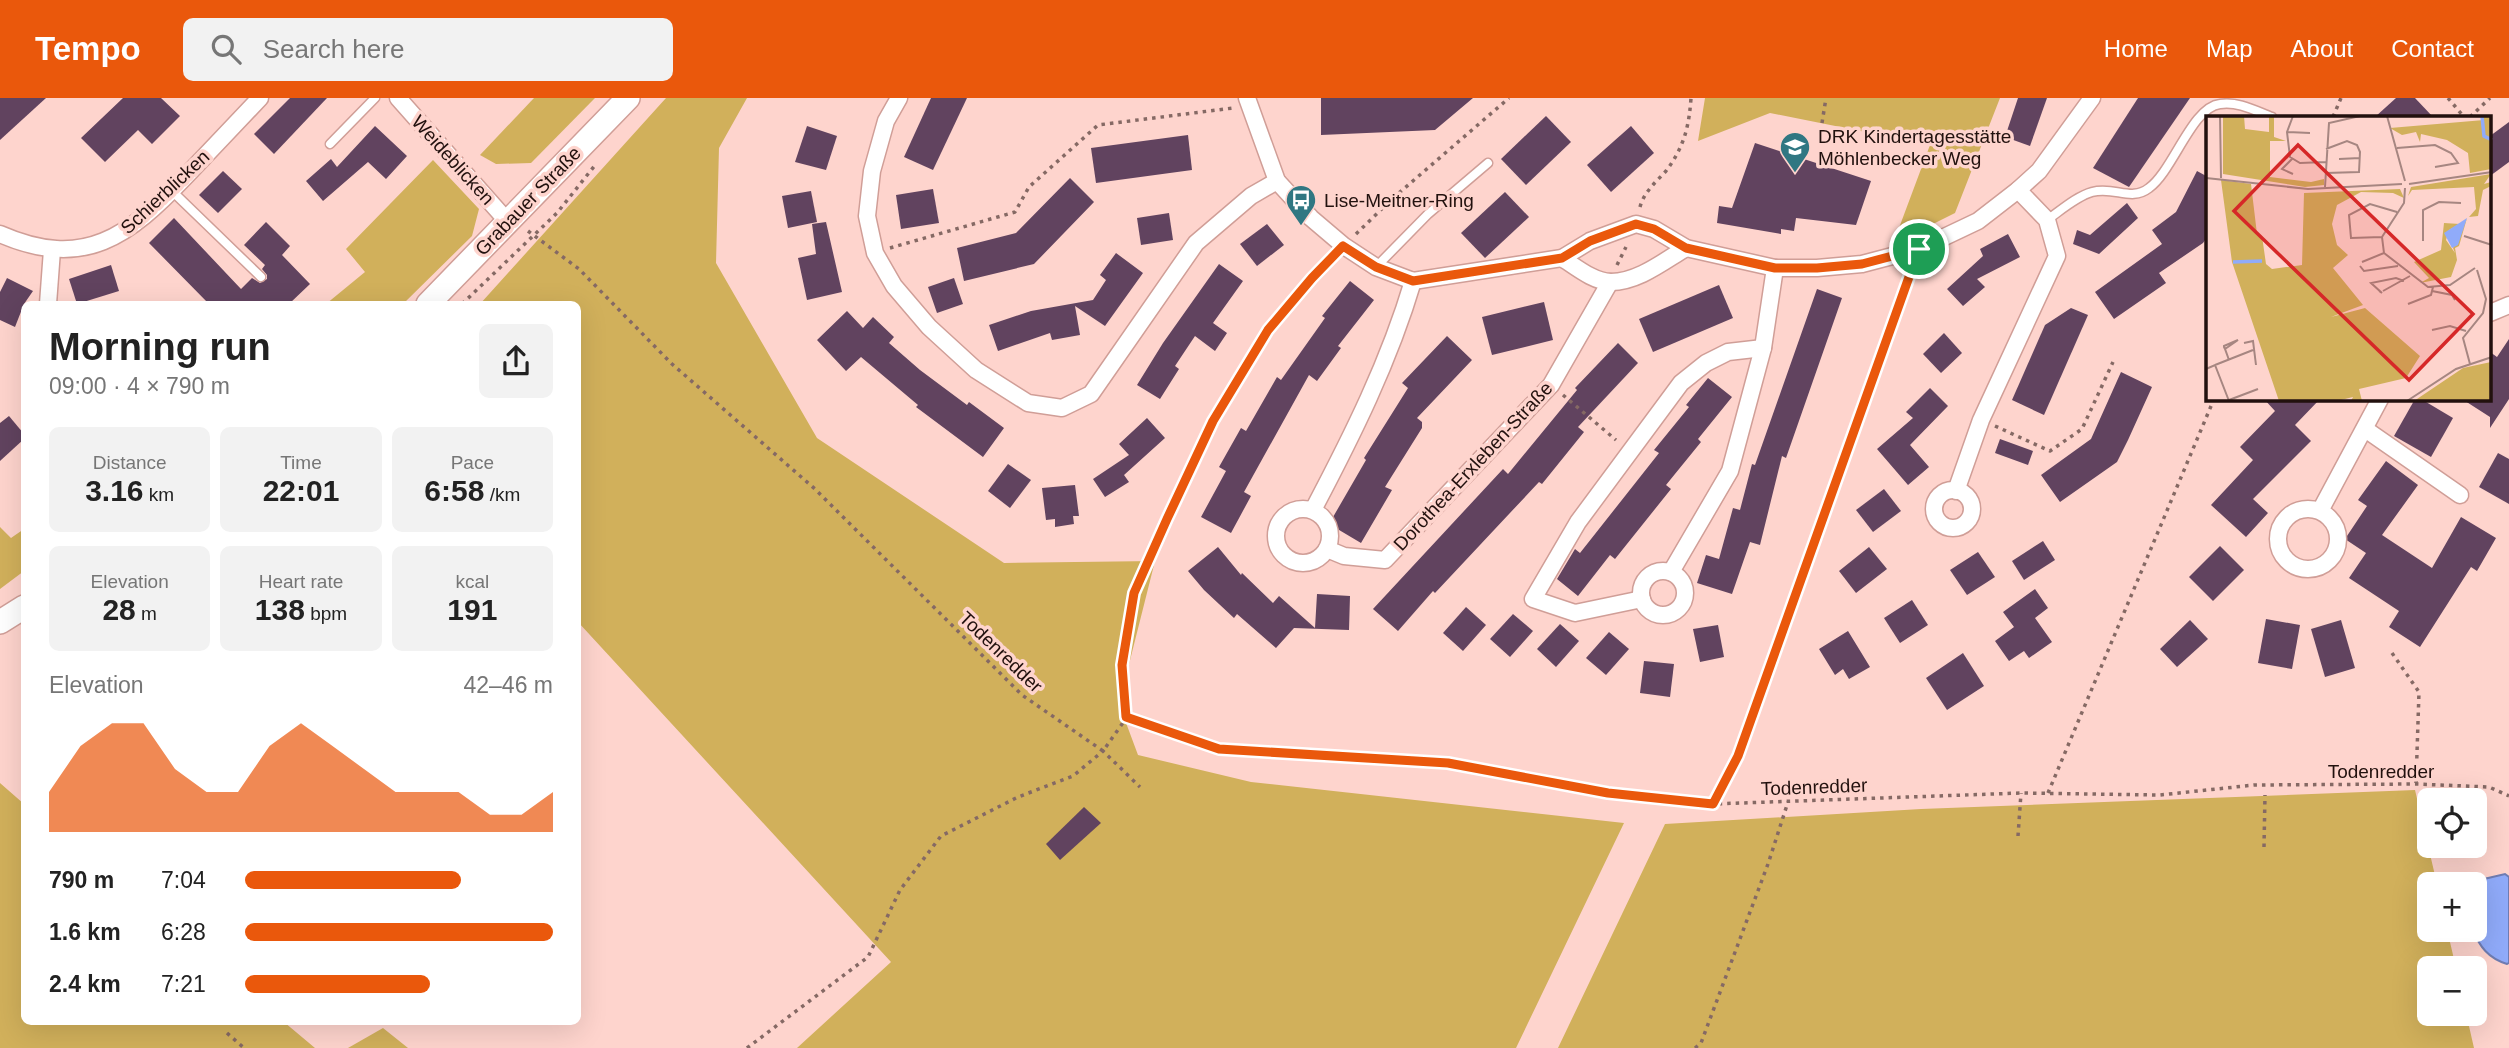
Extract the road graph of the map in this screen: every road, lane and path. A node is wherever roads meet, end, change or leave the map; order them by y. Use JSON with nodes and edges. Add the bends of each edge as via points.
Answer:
{"nodes":[{"id":1,"x":260,"y":98,"type":"edge"},
{"id":2,"x":375,"y":98,"type":"edge"},
{"id":3,"x":628,"y":98,"type":"edge"},
{"id":4,"x":899,"y":98,"type":"edge"},
{"id":5,"x":1509,"y":98,"type":"edge"},
{"id":6,"x":1691,"y":98,"type":"edge"},
{"id":7,"x":1826,"y":98,"type":"edge"},
{"id":8,"x":2092,"y":98,"type":"edge"},
{"id":9,"x":2340,"y":98,"type":"edge"},
{"id":10,"x":2448,"y":98,"type":"edge"},
{"id":11,"x":2490,"y":98,"type":"edge"},
{"id":12,"x":403,"y":100,"type":"edge"},
{"id":13,"x":1248,"y":102,"type":"edge"},
{"id":14,"x":2269,"y":116,"type":"edge"},
{"id":15,"x":2333,"y":116,"type":"edge"},
{"id":16,"x":2463,"y":116,"type":"edge"},
{"id":17,"x":2471,"y":116,"type":"edge"},
{"id":18,"x":1822,"y":124,"type":"dead end"},
{"id":19,"x":330,"y":144,"type":"dead end"},
{"id":20,"x":599,"y":160,"type":"dead end"},
{"id":21,"x":1488,"y":163,"type":"dead end"},
{"id":22,"x":1277,"y":181,"type":"junction"},
{"id":23,"x":2018,"y":190,"type":"junction"},
{"id":24,"x":172,"y":191,"type":"junction"},
{"id":25,"x":2047,"y":220,"type":"junction"},
{"id":26,"x":509,"y":222,"type":"junction"},
{"id":27,"x":1636,"y":224,"type":"junction"},
{"id":28,"x":533,"y":233,"type":"junction"},
{"id":29,"x":0,"y":234,"type":"edge"},
{"id":30,"x":1343,"y":246,"type":"junction"},
{"id":31,"x":1686,"y":248,"type":"junction"},
{"id":32,"x":1919,"y":249,"type":"junction"},
{"id":33,"x":52,"y":250,"type":"junction"},
{"id":34,"x":875,"y":253,"type":"junction"},
{"id":35,"x":1562,"y":258,"type":"junction"},
{"id":36,"x":1376,"y":267,"type":"junction"},
{"id":37,"x":1775,"y":268,"type":"junction"},
{"id":38,"x":261,"y":277,"type":"dead end"},
{"id":39,"x":1413,"y":281,"type":"junction"},
{"id":40,"x":1610,"y":282,"type":"junction"},
{"id":41,"x":48,"y":301,"type":"edge"},
{"id":42,"x":431,"y":301,"type":"edge"},
{"id":43,"x":466,"y":301,"type":"edge"},
{"id":44,"x":2509,"y":305,"type":"edge"},
{"id":45,"x":2492,"y":312,"type":"edge"},
{"id":46,"x":1763,"y":348,"type":"junction"},
{"id":47,"x":2113,"y":362,"type":"dead end"},
{"id":48,"x":1551,"y":385,"type":"junction"},
{"id":49,"x":2213,"y":401,"type":"edge"},
{"id":50,"x":2379,"y":401,"type":"edge"},
{"id":51,"x":1981,"y":419,"type":"junction"},
{"id":52,"x":2365,"y":429,"type":"junction"},
{"id":53,"x":1629,"y":450,"type":"junction"},
{"id":54,"x":1956,"y":491,"type":"dead end"},
{"id":55,"x":2460,"y":495,"type":"dead end"},
{"id":56,"x":1313,"y":510,"type":"junction"},
{"id":57,"x":2320,"y":511,"type":"dead end"},
{"id":58,"x":1327,"y":549,"type":"junction"},
{"id":59,"x":1671,"y":572,"type":"junction"},
{"id":60,"x":1642,"y":599,"type":"junction"},
{"id":61,"x":21,"y":609,"type":"edge"},
{"id":62,"x":0,"y":622,"type":"edge"},
{"id":63,"x":2392,"y":653,"type":"dead end"},
{"id":64,"x":1126,"y":717,"type":"junction"},
{"id":65,"x":1103,"y":751,"type":"junction"},
{"id":66,"x":2416,"y":783,"type":"junction"},
{"id":67,"x":1140,"y":787,"type":"dead end"},
{"id":68,"x":2021,"y":793,"type":"junction"},
{"id":69,"x":2048,"y":793,"type":"junction"},
{"id":70,"x":2265,"y":795,"type":"dead end"},
{"id":71,"x":2509,"y":796,"type":"edge"},
{"id":72,"x":1788,"y":802,"type":"junction"},
{"id":73,"x":1713,"y":804,"type":"junction"},
{"id":74,"x":2018,"y":836,"type":"dead end"},
{"id":75,"x":2264,"y":847,"type":"dead end"},
{"id":76,"x":227,"y":1033,"type":"dead end"},
{"id":77,"x":244,"y":1048,"type":"edge"},
{"id":78,"x":747,"y":1048,"type":"edge"},
{"id":79,"x":1695,"y":1048,"type":"edge"}],
"edges":[{"from":1,"to":24,"type":"street","name":"Schierblicken"},
{"from":2,"to":19,"type":"lane"},
{"from":3,"to":26,"type":"main road","name":"Grabauer Straße"},
{"from":4,"to":34,"type":"street","via":[[886,121],[872,171],[867,216]]},
{"from":5,"to":30,"type":"path"},
{"from":6,"to":27,"type":"path","via":[[1689,130],[1668,168],[1643,197]]},
{"from":7,"to":18,"type":"path"},
{"from":8,"to":23,"type":"street","via":[[2039,171]]},
{"from":9,"to":15,"type":"path"},
{"from":10,"to":16,"type":"path"},
{"from":11,"to":17,"type":"path"},
{"from":12,"to":26,"type":"street","name":"Weideblicken"},
{"from":13,"to":22,"type":"street"},
{"from":13,"to":34,"type":"path","via":[[1098,125],[1029,187],[1015,212]]},
{"from":14,"to":25,"type":"lane","via":[[2218,103],[2198,117],[2148,189],[2130,195],[2110,188],[2090,192]]},
{"from":20,"to":28,"type":"path","via":[[557,213]]},
{"from":21,"to":36,"type":"lane"},
{"from":22,"to":30,"type":"street"},
{"from":22,"to":34,"type":"street","via":[[1251,196],[1196,243],[1091,394],[1062,408],[1028,403],[976,370],[929,327],[894,286]]},
{"from":23,"to":25,"type":"street"},
{"from":23,"to":32,"type":"street","via":[[1978,221]]},
{"from":24,"to":33,"type":"street","name":"Schierblicken","via":[[119,235],[100,244]]},
{"from":24,"to":38,"type":"lane"},
{"from":25,"to":51,"type":"street","via":[[2057,256]]},
{"from":26,"to":28,"type":"path","name":"Todenredder"},
{"from":26,"to":42,"type":"main road","name":"Grabauer Straße"},
{"from":27,"to":31,"type":"street"},
{"from":27,"to":35,"type":"street","via":[[1590,241]]},
{"from":27,"to":40,"type":"path"},
{"from":28,"to":43,"type":"path"},
{"from":28,"to":65,"type":"path","name":"Todenredder","via":[[579,269],[672,364],[815,489],[1022,695]]},
{"from":29,"to":33,"type":"street","name":"Schierblicken","via":[[26,246]]},
{"from":30,"to":36,"type":"street"},
{"from":30,"to":64,"type":"path","via":[[1268,330],[1213,421],[1167,519],[1134,593],[1122,665]]},
{"from":31,"to":37,"type":"street"},
{"from":31,"to":40,"type":"street","via":[[1650,270]]},
{"from":32,"to":37,"type":"street","via":[[1862,264]]},
{"from":32,"to":73,"type":"path","via":[[1738,756]]},
{"from":33,"to":41,"type":"street"},
{"from":35,"to":39,"type":"street"},
{"from":35,"to":40,"type":"street"},
{"from":36,"to":39,"type":"street"},
{"from":37,"to":46,"type":"street"},
{"from":39,"to":56,"type":"street","via":[[1383,369]]},
{"from":40,"to":48,"type":"street","name":"Dorothea-Erxleben-Straße"},
{"from":44,"to":45,"type":"street"},
{"from":46,"to":53,"type":"street","via":[[1728,352],[1706,363],[1681,383]]},
{"from":46,"to":59,"type":"street","via":[[1730,471]]},
{"from":47,"to":51,"type":"path","via":[[2082,429],[2050,451]]},
{"from":48,"to":53,"type":"path"},
{"from":48,"to":58,"type":"street","name":"Dorothea-Erxleben-Straße","via":[[1385,560],[1344,556]]},
{"from":49,"to":69,"type":"path"},
{"from":50,"to":52,"type":"street"},
{"from":51,"to":54,"type":"street"},
{"from":52,"to":55,"type":"street"},
{"from":52,"to":57,"type":"street"},
{"from":53,"to":60,"type":"street","via":[[1578,522],[1533,599],[1575,613]]},
{"from":56,"to":58,"type":"street","via":[[1327,523]]},
{"from":56,"to":58,"type":"street","via":[[1298,509],[1283,517],[1276,543],[1286,558],[1304,563]]},
{"from":59,"to":60,"type":"street","via":[[1657,572],[1646,579]]},
{"from":59,"to":60,"type":"street","via":[[1685,590],[1677,610],[1655,614]]},
{"from":61,"to":62,"type":"main road"},
{"from":63,"to":66,"type":"path","via":[[2419,692]]},
{"from":64,"to":65,"type":"path"},
{"from":64,"to":73,"type":"path","name":"Todenredder","via":[[1219,749],[1448,763],[1608,793]]},
{"from":65,"to":67,"type":"path","name":"Todenredder"},
{"from":65,"to":78,"type":"path","via":[[1073,776],[1018,797],[941,836],[900,890],[869,957]]},
{"from":66,"to":69,"type":"path","name":"Todenredder","via":[[2254,785],[2160,795]]},
{"from":66,"to":71,"type":"path","name":"Todenredder","via":[[2489,786]]},
{"from":68,"to":69,"type":"path","name":"Todenredder"},
{"from":68,"to":72,"type":"path","name":"Todenredder"},
{"from":68,"to":74,"type":"path"},
{"from":70,"to":75,"type":"path"},
{"from":72,"to":73,"type":"path","name":"Todenredder"},
{"from":72,"to":79,"type":"path"},
{"from":76,"to":77,"type":"path"}]}
